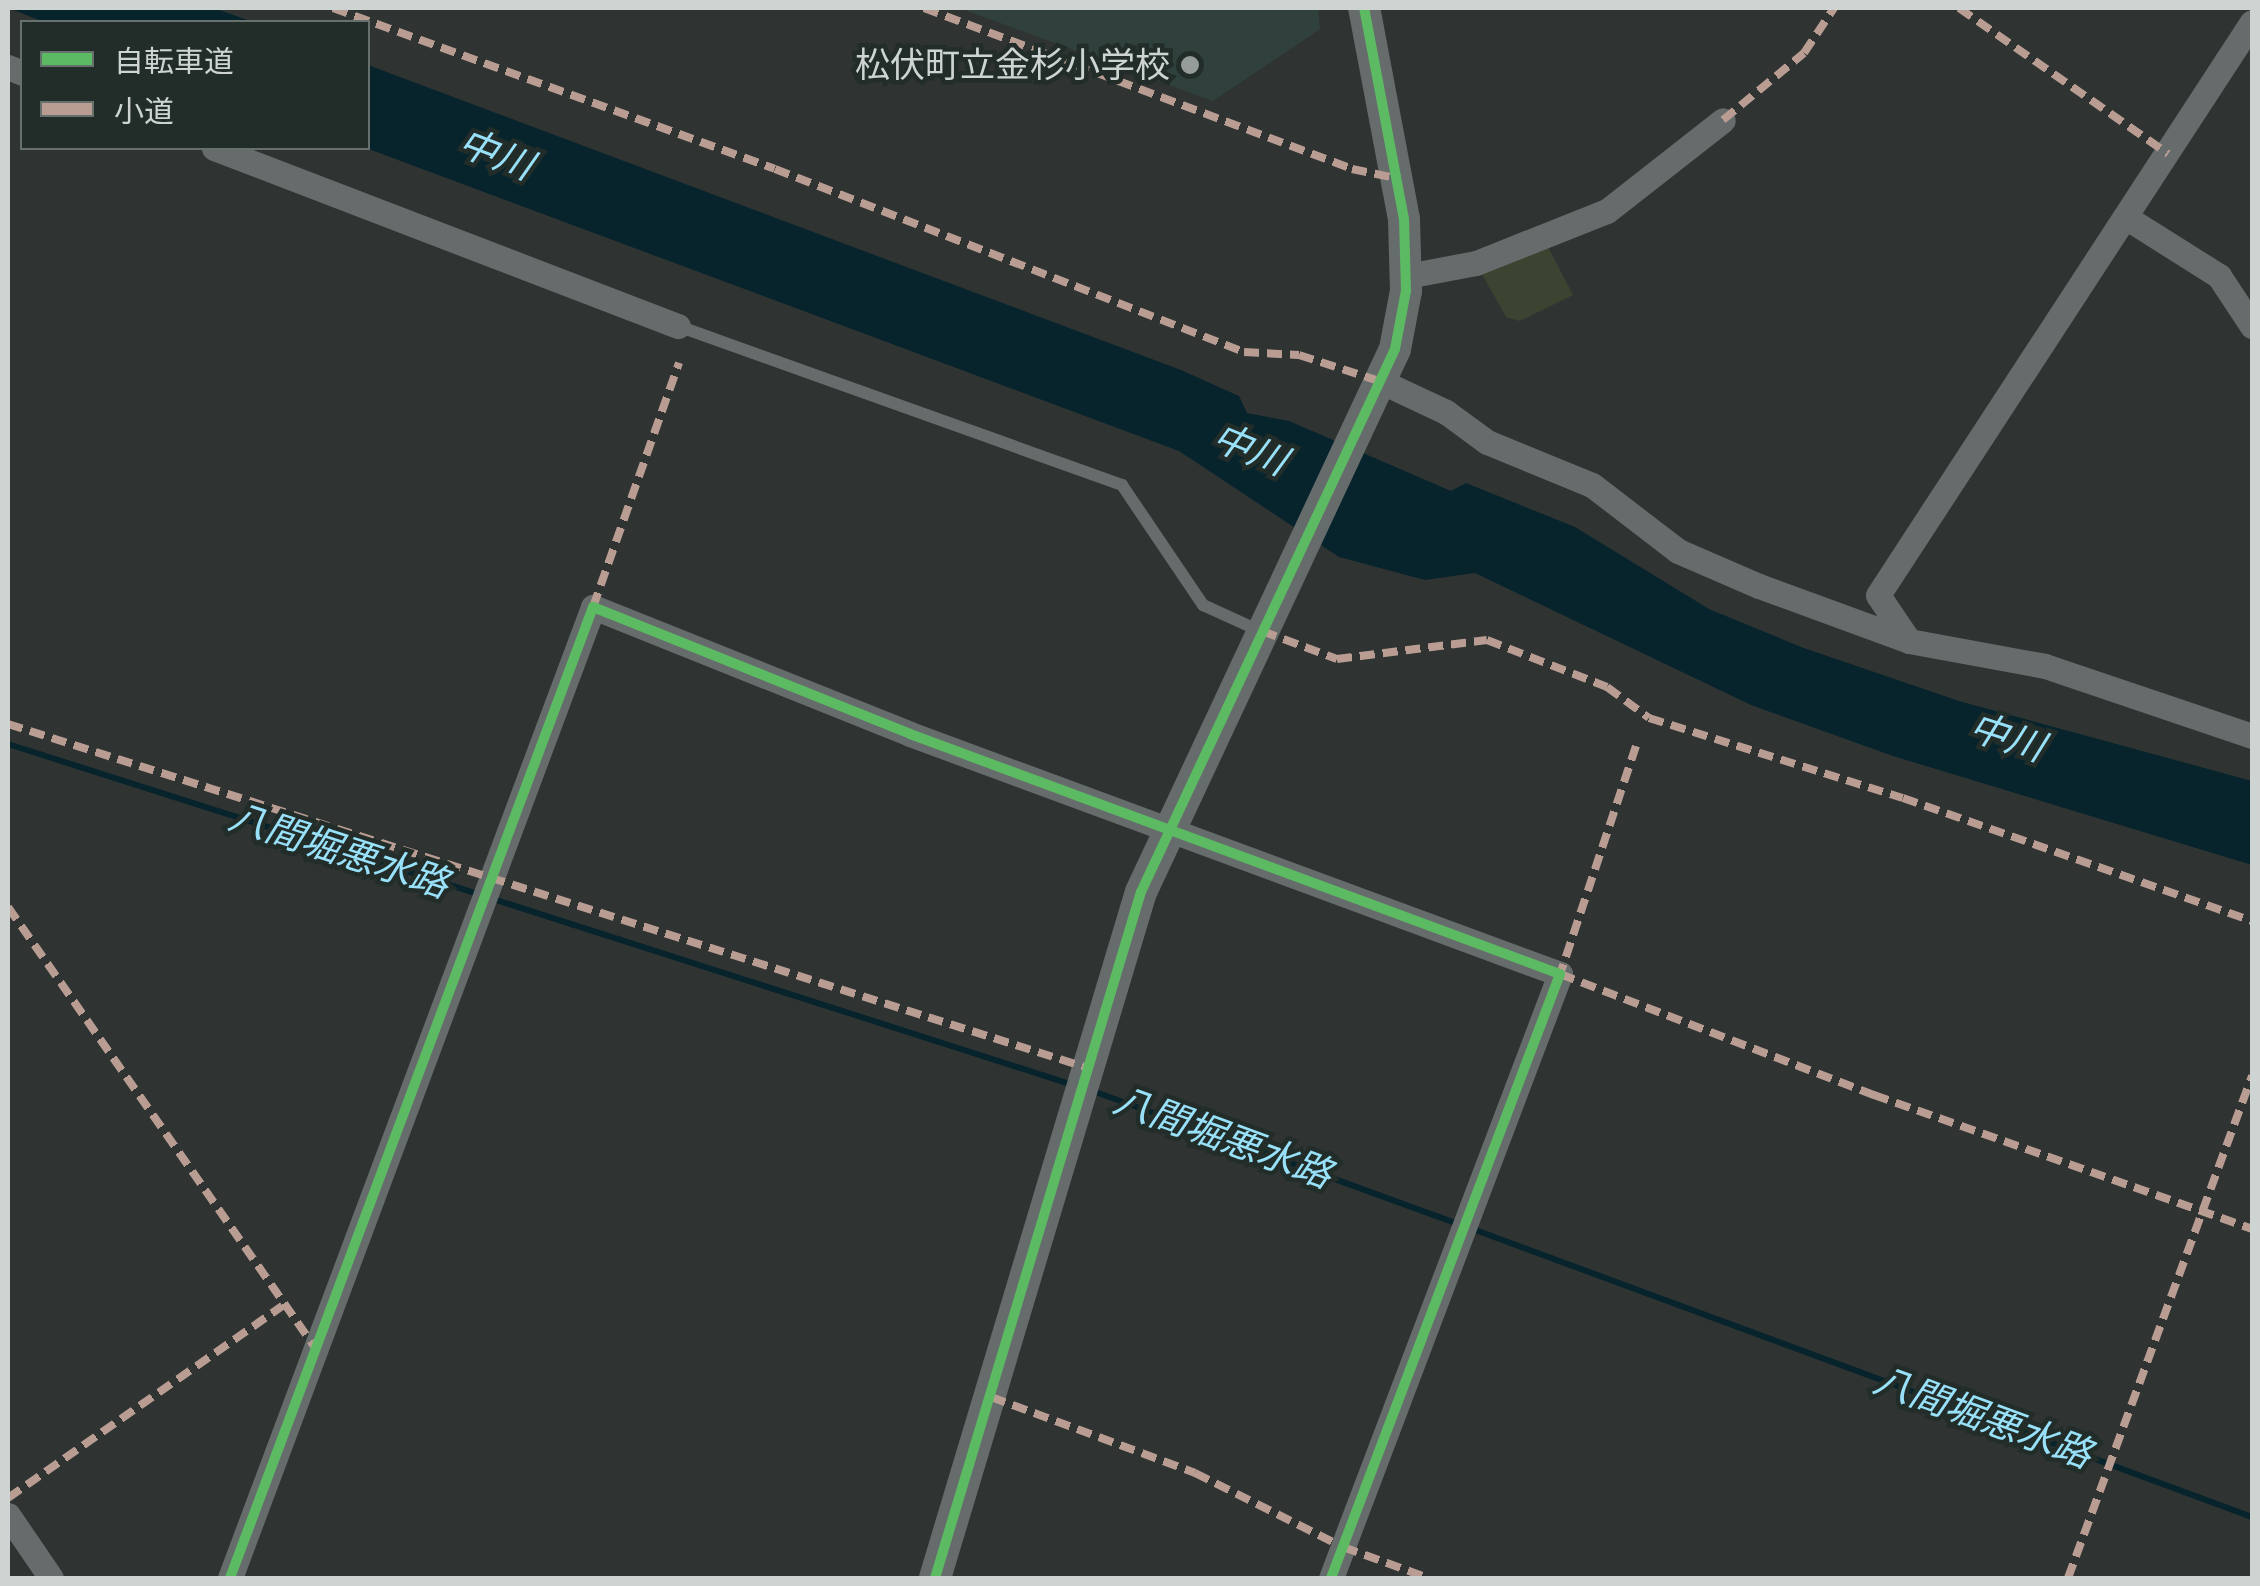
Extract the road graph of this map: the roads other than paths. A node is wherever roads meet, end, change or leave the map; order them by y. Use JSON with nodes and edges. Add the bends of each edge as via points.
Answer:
{"nodes":[{"id":1,"x":1364,"y":8,"type":"edge"},
{"id":2,"x":2252,"y":22,"type":"edge"},
{"id":3,"x":1723,"y":120,"type":"dead end"},
{"id":4,"x":219,"y":150,"type":"edge"},
{"id":5,"x":2127,"y":218,"type":"junction"},
{"id":6,"x":1407,"y":276,"type":"junction"},
{"id":7,"x":678,"y":326,"type":"joint"},
{"id":8,"x":2252,"y":326,"type":"edge"},
{"id":9,"x":1381,"y":386,"type":"junction"},
{"id":10,"x":1264,"y":628,"type":"junction"},
{"id":11,"x":1910,"y":642,"type":"junction"},
{"id":12,"x":2252,"y":736,"type":"edge"},
{"id":13,"x":1170,"y":826,"type":"junction"},
{"id":14,"x":8,"y":1515,"type":"edge"},
{"id":15,"x":51,"y":1578,"type":"edge"},
{"id":16,"x":230,"y":1578,"type":"edge"},
{"id":17,"x":935,"y":1578,"type":"edge"},
{"id":18,"x":1330,"y":1578,"type":"edge"}],
"edges":[{"from":1,"to":6,"type":"street","via":[[1404,219]]},
{"from":2,"to":5,"type":"street"},
{"from":3,"to":6,"type":"street","via":[[1607,211],[1476,263]]},
{"from":4,"to":7,"type":"street"},
{"from":5,"to":8,"type":"street","via":[[2219,276]]},
{"from":5,"to":11,"type":"street","via":[[1878,595]]},
{"from":6,"to":9,"type":"street","via":[[1404,314]]},
{"from":7,"to":10,"type":"lane","via":[[1122,485],[1202,605]]},
{"from":9,"to":10,"type":"street"},
{"from":9,"to":11,"type":"street","via":[[1446,412],[1487,442],[1592,485],[1678,551]]},
{"from":10,"to":13,"type":"street"},
{"from":11,"to":12,"type":"street","via":[[2045,666]]},
{"from":13,"to":16,"type":"street","via":[[910,734],[594,607]]},
{"from":13,"to":17,"type":"street","via":[[1079,1086]]},
{"from":13,"to":18,"type":"street","via":[[1560,974]]},
{"from":14,"to":15,"type":"street"}]}
